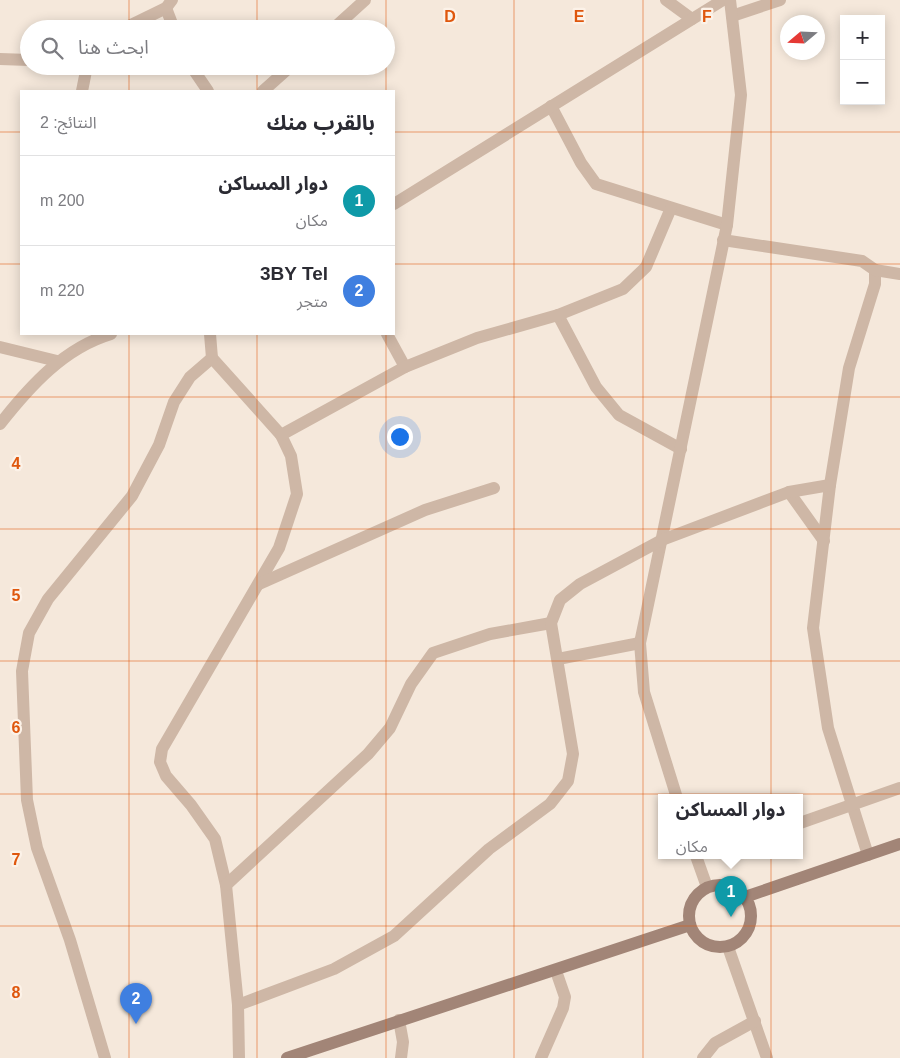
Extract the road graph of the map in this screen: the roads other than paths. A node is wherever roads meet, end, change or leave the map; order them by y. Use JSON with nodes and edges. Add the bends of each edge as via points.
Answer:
{"nodes":[{"id":1,"x":365,"y":0,"type":"edge"},
{"id":2,"x":666,"y":0,"type":"edge"},
{"id":3,"x":724,"y":0,"type":"edge"},
{"id":4,"x":730,"y":0,"type":"edge"},
{"id":5,"x":780,"y":0,"type":"edge"},
{"id":6,"x":169,"y":4,"type":"edge"},
{"id":7,"x":732,"y":16,"type":"junction"},
{"id":8,"x":692,"y":19,"type":"junction"},
{"id":9,"x":140,"y":20,"type":"edge"},
{"id":10,"x":172,"y":20,"type":"edge"},
{"id":11,"x":343,"y":20,"type":"edge"},
{"id":12,"x":0,"y":59,"type":"edge"},
{"id":13,"x":20,"y":60,"type":"edge"},
{"id":14,"x":85,"y":75,"type":"edge"},
{"id":15,"x":197,"y":75,"type":"edge"},
{"id":16,"x":281,"y":75,"type":"edge"},
{"id":17,"x":82,"y":90,"type":"edge"},
{"id":18,"x":207,"y":90,"type":"edge"},
{"id":19,"x":264,"y":90,"type":"edge"},
{"id":20,"x":551,"y":106,"type":"junction"},
{"id":21,"x":395,"y":203,"type":"edge"},
{"id":22,"x":671,"y":208,"type":"junction"},
{"id":23,"x":727,"y":224,"type":"junction"},
{"id":24,"x":722,"y":240,"type":"junction"},
{"id":25,"x":875,"y":270,"type":"junction"},
{"id":26,"x":900,"y":274,"type":"edge"},
{"id":27,"x":558,"y":315,"type":"junction"},
{"id":28,"x":108,"y":335,"type":"edge"},
{"id":29,"x":210,"y":335,"type":"edge"},
{"id":30,"x":388,"y":335,"type":"edge"},
{"id":31,"x":0,"y":347,"type":"edge"},
{"id":32,"x":212,"y":358,"type":"junction"},
{"id":33,"x":57,"y":361,"type":"junction"},
{"id":34,"x":404,"y":367,"type":"junction"},
{"id":35,"x":0,"y":424,"type":"edge"},
{"id":36,"x":281,"y":435,"type":"junction"},
{"id":37,"x":681,"y":449,"type":"junction"},
{"id":38,"x":830,"y":485,"type":"junction"},
{"id":39,"x":494,"y":488,"type":"dead end"},
{"id":40,"x":789,"y":492,"type":"junction"},
{"id":41,"x":662,"y":540,"type":"junction"},
{"id":42,"x":824,"y":541,"type":"junction"},
{"id":43,"x":259,"y":584,"type":"junction"},
{"id":44,"x":551,"y":623,"type":"junction"},
{"id":45,"x":640,"y":643,"type":"junction"},
{"id":46,"x":558,"y":659,"type":"junction"},
{"id":47,"x":900,"y":788,"type":"edge"},
{"id":48,"x":676,"y":794,"type":"edge"},
{"id":49,"x":852,"y":805,"type":"junction"},
{"id":50,"x":803,"y":822,"type":"edge"},
{"id":51,"x":900,"y":844,"type":"edge"},
{"id":52,"x":868,"y":855,"type":"junction"},
{"id":53,"x":697,"y":859,"type":"edge"},
{"id":54,"x":226,"y":885,"type":"junction"},
{"id":55,"x":707,"y":887,"type":"junction"},
{"id":56,"x":746,"y":897,"type":"junction"},
{"id":57,"x":690,"y":925,"type":"junction"},
{"id":58,"x":728,"y":947,"type":"junction"},
{"id":59,"x":556,"y":971,"type":"junction"},
{"id":60,"x":238,"y":1005,"type":"junction"},
{"id":61,"x":399,"y":1020,"type":"junction"},
{"id":62,"x":755,"y":1021,"type":"junction"},
{"id":63,"x":105,"y":1058,"type":"edge"},
{"id":64,"x":239,"y":1058,"type":"edge"},
{"id":65,"x":286,"y":1058,"type":"edge"},
{"id":66,"x":401,"y":1058,"type":"edge"},
{"id":67,"x":541,"y":1058,"type":"edge"},
{"id":68,"x":703,"y":1058,"type":"edge"},
{"id":69,"x":767,"y":1058,"type":"edge"}],
"edges":[{"from":1,"to":11,"type":"street"},
{"from":2,"to":8,"type":"street"},
{"from":3,"to":8,"type":"street"},
{"from":4,"to":7,"type":"street"},
{"from":5,"to":7,"type":"street"},
{"from":6,"to":9,"type":"street"},
{"from":6,"to":10,"type":"street"},
{"from":7,"to":23,"type":"street","via":[[741,96]]},
{"from":8,"to":20,"type":"street"},
{"from":12,"to":13,"type":"street"},
{"from":14,"to":17,"type":"street"},
{"from":15,"to":18,"type":"street"},
{"from":16,"to":19,"type":"street"},
{"from":20,"to":21,"type":"street"},
{"from":20,"to":22,"type":"street","via":[[580,163],[596,184]]},
{"from":22,"to":23,"type":"street"},
{"from":22,"to":27,"type":"street","via":[[646,267],[629,284]]},
{"from":23,"to":24,"type":"street"},
{"from":24,"to":25,"type":"street","via":[[862,261]]},
{"from":24,"to":37,"type":"street"},
{"from":25,"to":26,"type":"street"},
{"from":25,"to":38,"type":"street","via":[[875,284],[849,368]]},
{"from":27,"to":34,"type":"street","via":[[477,338]]},
{"from":27,"to":37,"type":"street","via":[[596,387],[619,415]]},
{"from":28,"to":33,"type":"street"},
{"from":29,"to":32,"type":"street"},
{"from":30,"to":34,"type":"street"},
{"from":31,"to":33,"type":"street"},
{"from":32,"to":36,"type":"street"},
{"from":32,"to":63,"type":"street","via":[[190,377],[174,402],[159,444],[132,496],[48,599],[29,633],[22,672],[27,800],[36,848],[70,940]]},
{"from":33,"to":35,"type":"street"},
{"from":34,"to":36,"type":"street"},
{"from":36,"to":43,"type":"street","via":[[291,456],[297,494],[280,548]]},
{"from":37,"to":41,"type":"street"},
{"from":38,"to":40,"type":"street"},
{"from":38,"to":42,"type":"street"},
{"from":39,"to":43,"type":"street","via":[[425,510]]},
{"from":40,"to":41,"type":"street"},
{"from":40,"to":42,"type":"street"},
{"from":41,"to":44,"type":"street","via":[[580,584],[560,600]]},
{"from":41,"to":45,"type":"street"},
{"from":42,"to":49,"type":"street","via":[[813,628],[828,728]]},
{"from":43,"to":54,"type":"street","via":[[162,749],[160,762],[166,776],[215,839]]},
{"from":44,"to":46,"type":"street"},
{"from":44,"to":54,"type":"street","via":[[490,634],[433,653],[411,684],[390,728],[368,754]]},
{"from":45,"to":46,"type":"street"},
{"from":45,"to":48,"type":"street","via":[[644,692]]},
{"from":46,"to":60,"type":"street","via":[[573,754],[568,781],[550,804],[489,849],[394,936],[334,969]]},
{"from":47,"to":49,"type":"street"},
{"from":49,"to":50,"type":"street"},
{"from":49,"to":52,"type":"street"},
{"from":51,"to":52,"type":"street"},
{"from":52,"to":56,"type":"street"},
{"from":53,"to":55,"type":"street"},
{"from":54,"to":60,"type":"street"},
{"from":55,"to":56,"type":"street","via":[[728,886]]},
{"from":55,"to":57,"type":"street","via":[[699,892],[690,907]]},
{"from":56,"to":58,"type":"street","via":[[752,916],[750,926],[745,935]]},
{"from":57,"to":58,"type":"street","via":[[694,934],[709,946]]},
{"from":57,"to":59,"type":"street"},
{"from":58,"to":62,"type":"street"},
{"from":59,"to":61,"type":"street"},
{"from":59,"to":67,"type":"street","via":[[565,997],[564,1008]]},
{"from":60,"to":64,"type":"street"},
{"from":61,"to":65,"type":"street"},
{"from":61,"to":66,"type":"street","via":[[403,1042]]},
{"from":62,"to":68,"type":"street","via":[[715,1043]]},
{"from":62,"to":69,"type":"street"}]}
